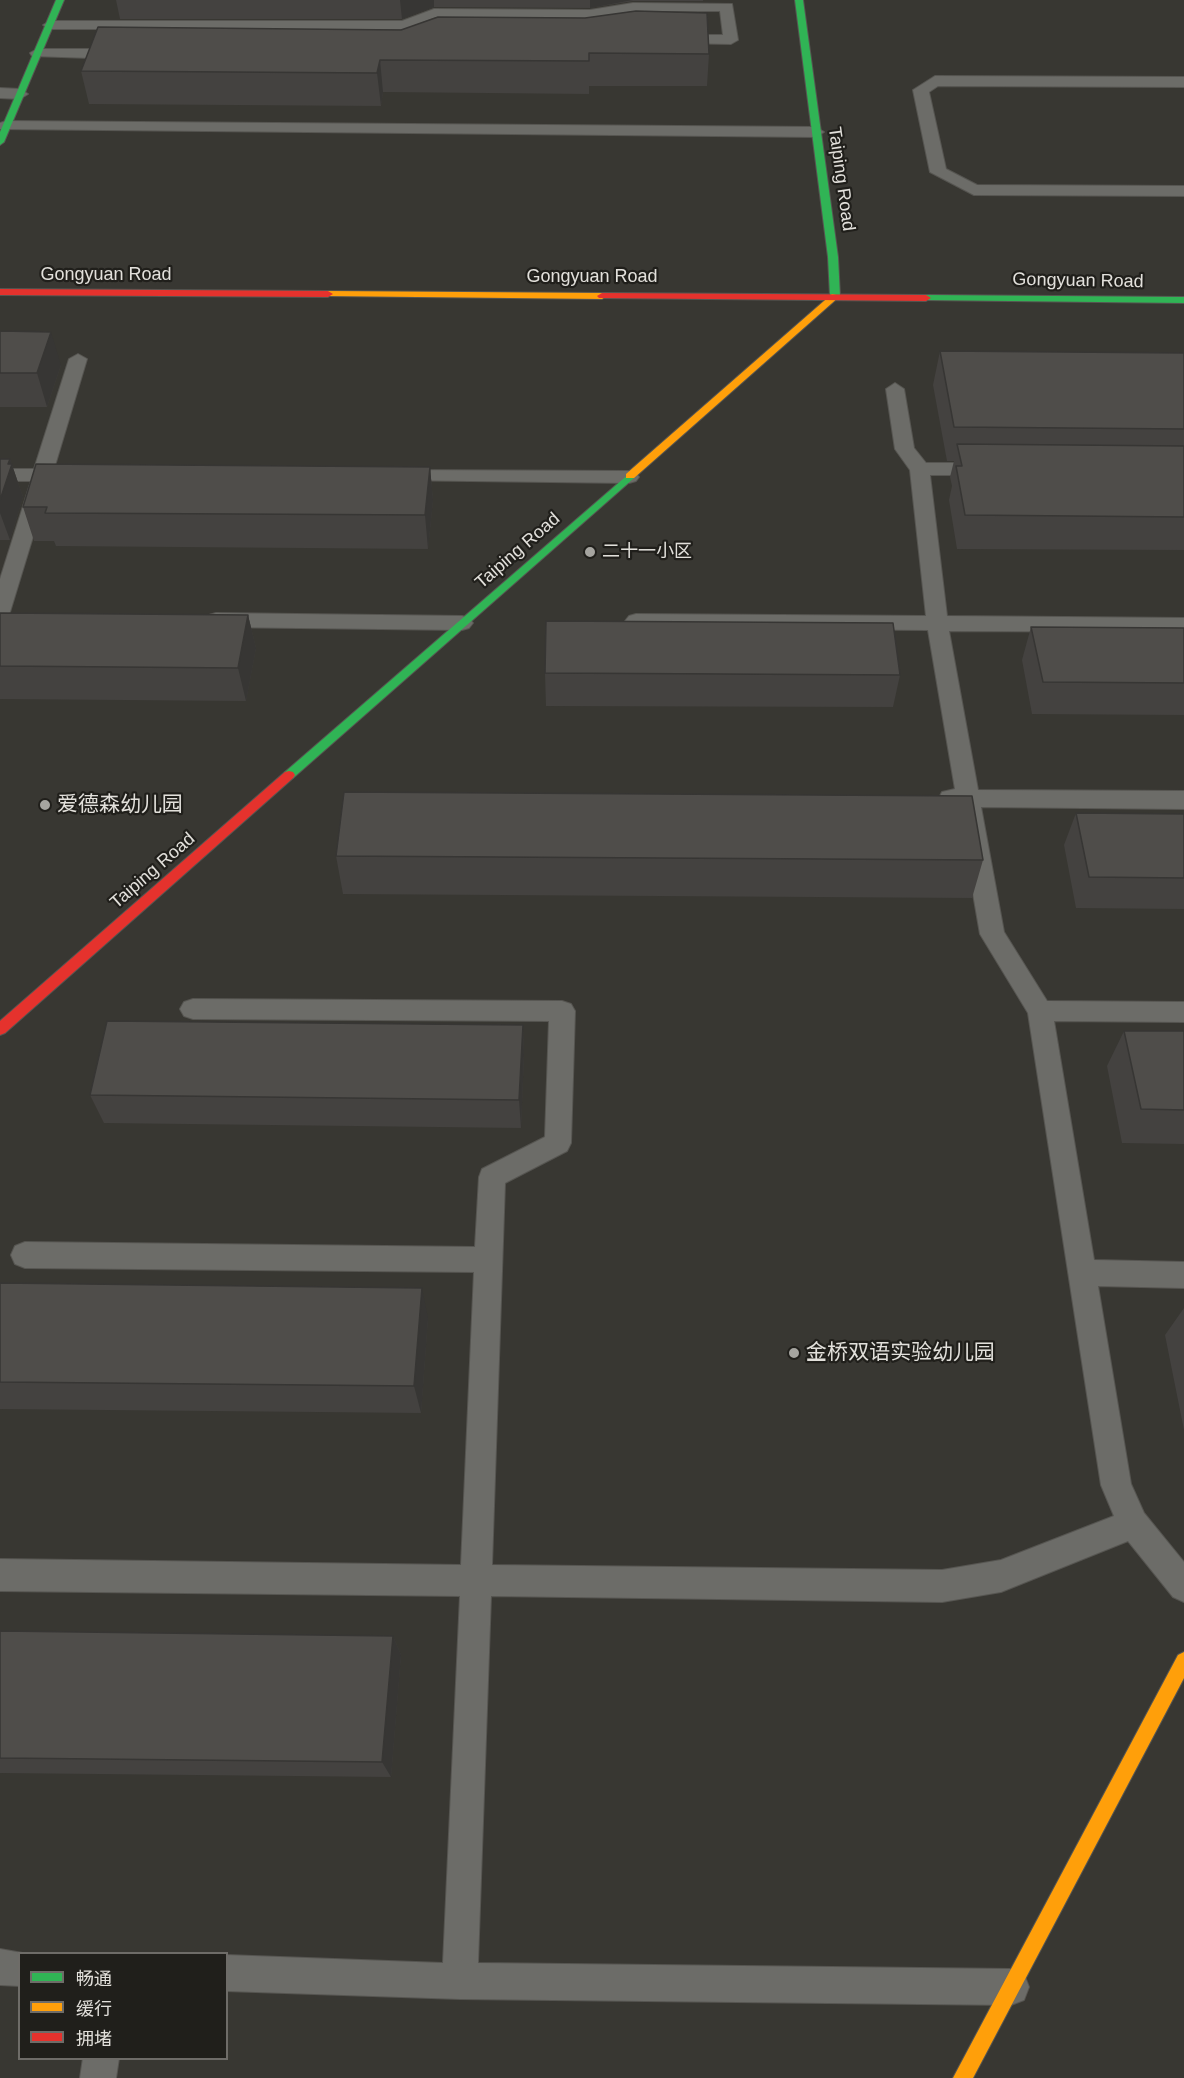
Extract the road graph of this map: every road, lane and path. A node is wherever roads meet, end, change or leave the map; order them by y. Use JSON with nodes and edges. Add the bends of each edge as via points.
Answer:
{"nodes":[{"id":1,"x":60,"y":0,"type":"edge"},
{"id":2,"x":799,"y":0,"type":"edge"},
{"id":3,"x":434,"y":7,"type":"edge"},
{"id":4,"x":50,"y":25,"type":"junction"},
{"id":5,"x":404,"y":25,"type":"junction"},
{"id":6,"x":422,"y":34,"type":"edge"},
{"id":7,"x":656,"y":38,"type":"edge"},
{"id":8,"x":38,"y":53,"type":"junction"},
{"id":9,"x":132,"y":54,"type":"edge"},
{"id":10,"x":1184,"y":82,"type":"edge"},
{"id":11,"x":0,"y":93,"type":"edge"},
{"id":12,"x":20,"y":94,"type":"junction"},
{"id":13,"x":6,"y":126,"type":"junction"},
{"id":14,"x":816,"y":132,"type":"junction"},
{"id":15,"x":0,"y":142,"type":"edge"},
{"id":16,"x":1184,"y":191,"type":"edge"},
{"id":17,"x":0,"y":292,"type":"edge"},
{"id":18,"x":835,"y":296,"type":"junction"},
{"id":19,"x":1184,"y":300,"type":"edge"},
{"id":20,"x":78,"y":359,"type":"dead end"},
{"id":21,"x":895,"y":389,"type":"dead end"},
{"id":22,"x":920,"y":469,"type":"junction"},
{"id":23,"x":1004,"y":470,"type":"edge"},
{"id":24,"x":0,"y":475,"type":"edge"},
{"id":25,"x":41,"y":475,"type":"junction"},
{"id":26,"x":89,"y":475,"type":"edge"},
{"id":27,"x":377,"y":476,"type":"edge"},
{"id":28,"x":629,"y":477,"type":"junction"},
{"id":29,"x":0,"y":612,"type":"edge"},
{"id":30,"x":0,"y":618,"type":"edge"},
{"id":31,"x":24,"y":618,"type":"edge"},
{"id":32,"x":201,"y":620,"type":"edge"},
{"id":33,"x":636,"y":621,"type":"edge"},
{"id":34,"x":462,"y":623,"type":"junction"},
{"id":35,"x":938,"y":623,"type":"junction"},
{"id":36,"x":1184,"y":625,"type":"edge"},
{"id":37,"x":931,"y":798,"type":"edge"},
{"id":38,"x":966,"y":798,"type":"junction"},
{"id":39,"x":1184,"y":800,"type":"edge"},
{"id":40,"x":193,"y":1009,"type":"dead end"},
{"id":41,"x":1040,"y":1011,"type":"junction"},
{"id":42,"x":1184,"y":1012,"type":"edge"},
{"id":43,"x":0,"y":1029,"type":"edge"},
{"id":44,"x":25,"y":1255,"type":"dead end"},
{"id":45,"x":489,"y":1260,"type":"junction"},
{"id":46,"x":1083,"y":1273,"type":"junction"},
{"id":47,"x":1184,"y":1275,"type":"edge"},
{"id":48,"x":1133,"y":1524,"type":"junction"},
{"id":49,"x":0,"y":1575,"type":"edge"},
{"id":50,"x":476,"y":1582,"type":"junction"},
{"id":51,"x":1184,"y":1586,"type":"edge"},
{"id":52,"x":1184,"y":1661,"type":"edge"},
{"id":53,"x":0,"y":1967,"type":"edge"},
{"id":54,"x":18,"y":1968,"type":"edge"},
{"id":55,"x":228,"y":1973,"type":"edge"},
{"id":56,"x":460,"y":1981,"type":"junction"},
{"id":57,"x":1011,"y":1987,"type":"junction"},
{"id":58,"x":101,"y":2060,"type":"edge"},
{"id":59,"x":98,"y":2078,"type":"edge"},
{"id":60,"x":963,"y":2078,"type":"edge"}],
"edges":[{"from":1,"to":4,"type":"street"},
{"from":2,"to":14,"type":"street","name":"Taiping Road"},
{"from":3,"to":5,"type":"lane"},
{"from":3,"to":7,"type":"lane","via":[[590,14],[633,7],[727,7],[731,40]]},
{"from":4,"to":5,"type":"lane"},
{"from":4,"to":8,"type":"street"},
{"from":5,"to":6,"type":"lane"},
{"from":8,"to":9,"type":"lane"},
{"from":8,"to":12,"type":"street"},
{"from":10,"to":16,"type":"lane","via":[[935,81],[921,90],[938,172],[974,190]]},
{"from":11,"to":12,"type":"lane"},
{"from":12,"to":13,"type":"street"},
{"from":13,"to":14,"type":"lane"},
{"from":13,"to":15,"type":"street"},
{"from":14,"to":18,"type":"street","name":"Taiping Road"},
{"from":17,"to":18,"type":"street","name":"Gongyuan Road"},
{"from":18,"to":19,"type":"street","name":"Gongyuan Road"},
{"from":18,"to":28,"type":"street","name":"Taiping Road"},
{"from":20,"to":25,"type":"lane"},
{"from":21,"to":22,"type":"lane","via":[[905,449]]},
{"from":22,"to":23,"type":"lane"},
{"from":22,"to":35,"type":"lane"},
{"from":24,"to":25,"type":"lane"},
{"from":25,"to":26,"type":"lane"},
{"from":25,"to":29,"type":"lane"},
{"from":27,"to":28,"type":"lane"},
{"from":28,"to":34,"type":"street","name":"Taiping Road"},
{"from":30,"to":31,"type":"lane"},
{"from":32,"to":34,"type":"lane"},
{"from":33,"to":35,"type":"lane"},
{"from":34,"to":43,"type":"street","name":"Taiping Road"},
{"from":35,"to":36,"type":"lane"},
{"from":35,"to":38,"type":"lane"},
{"from":37,"to":38,"type":"lane"},
{"from":38,"to":39,"type":"lane"},
{"from":38,"to":41,"type":"lane","via":[[992,934]]},
{"from":40,"to":45,"type":"lane","via":[[562,1011],[558,1143],[492,1177]]},
{"from":41,"to":42,"type":"lane"},
{"from":41,"to":46,"type":"lane"},
{"from":44,"to":45,"type":"lane"},
{"from":45,"to":50,"type":"lane"},
{"from":46,"to":47,"type":"lane"},
{"from":46,"to":48,"type":"lane","via":[[1116,1485]]},
{"from":48,"to":50,"type":"lane","via":[[1001,1576],[942,1586]]},
{"from":48,"to":51,"type":"lane"},
{"from":49,"to":50,"type":"lane"},
{"from":50,"to":56,"type":"lane"},
{"from":52,"to":57,"type":"street"},
{"from":53,"to":54,"type":"lane"},
{"from":55,"to":56,"type":"lane"},
{"from":56,"to":57,"type":"lane"},
{"from":57,"to":60,"type":"street"},
{"from":58,"to":59,"type":"lane"}]}
